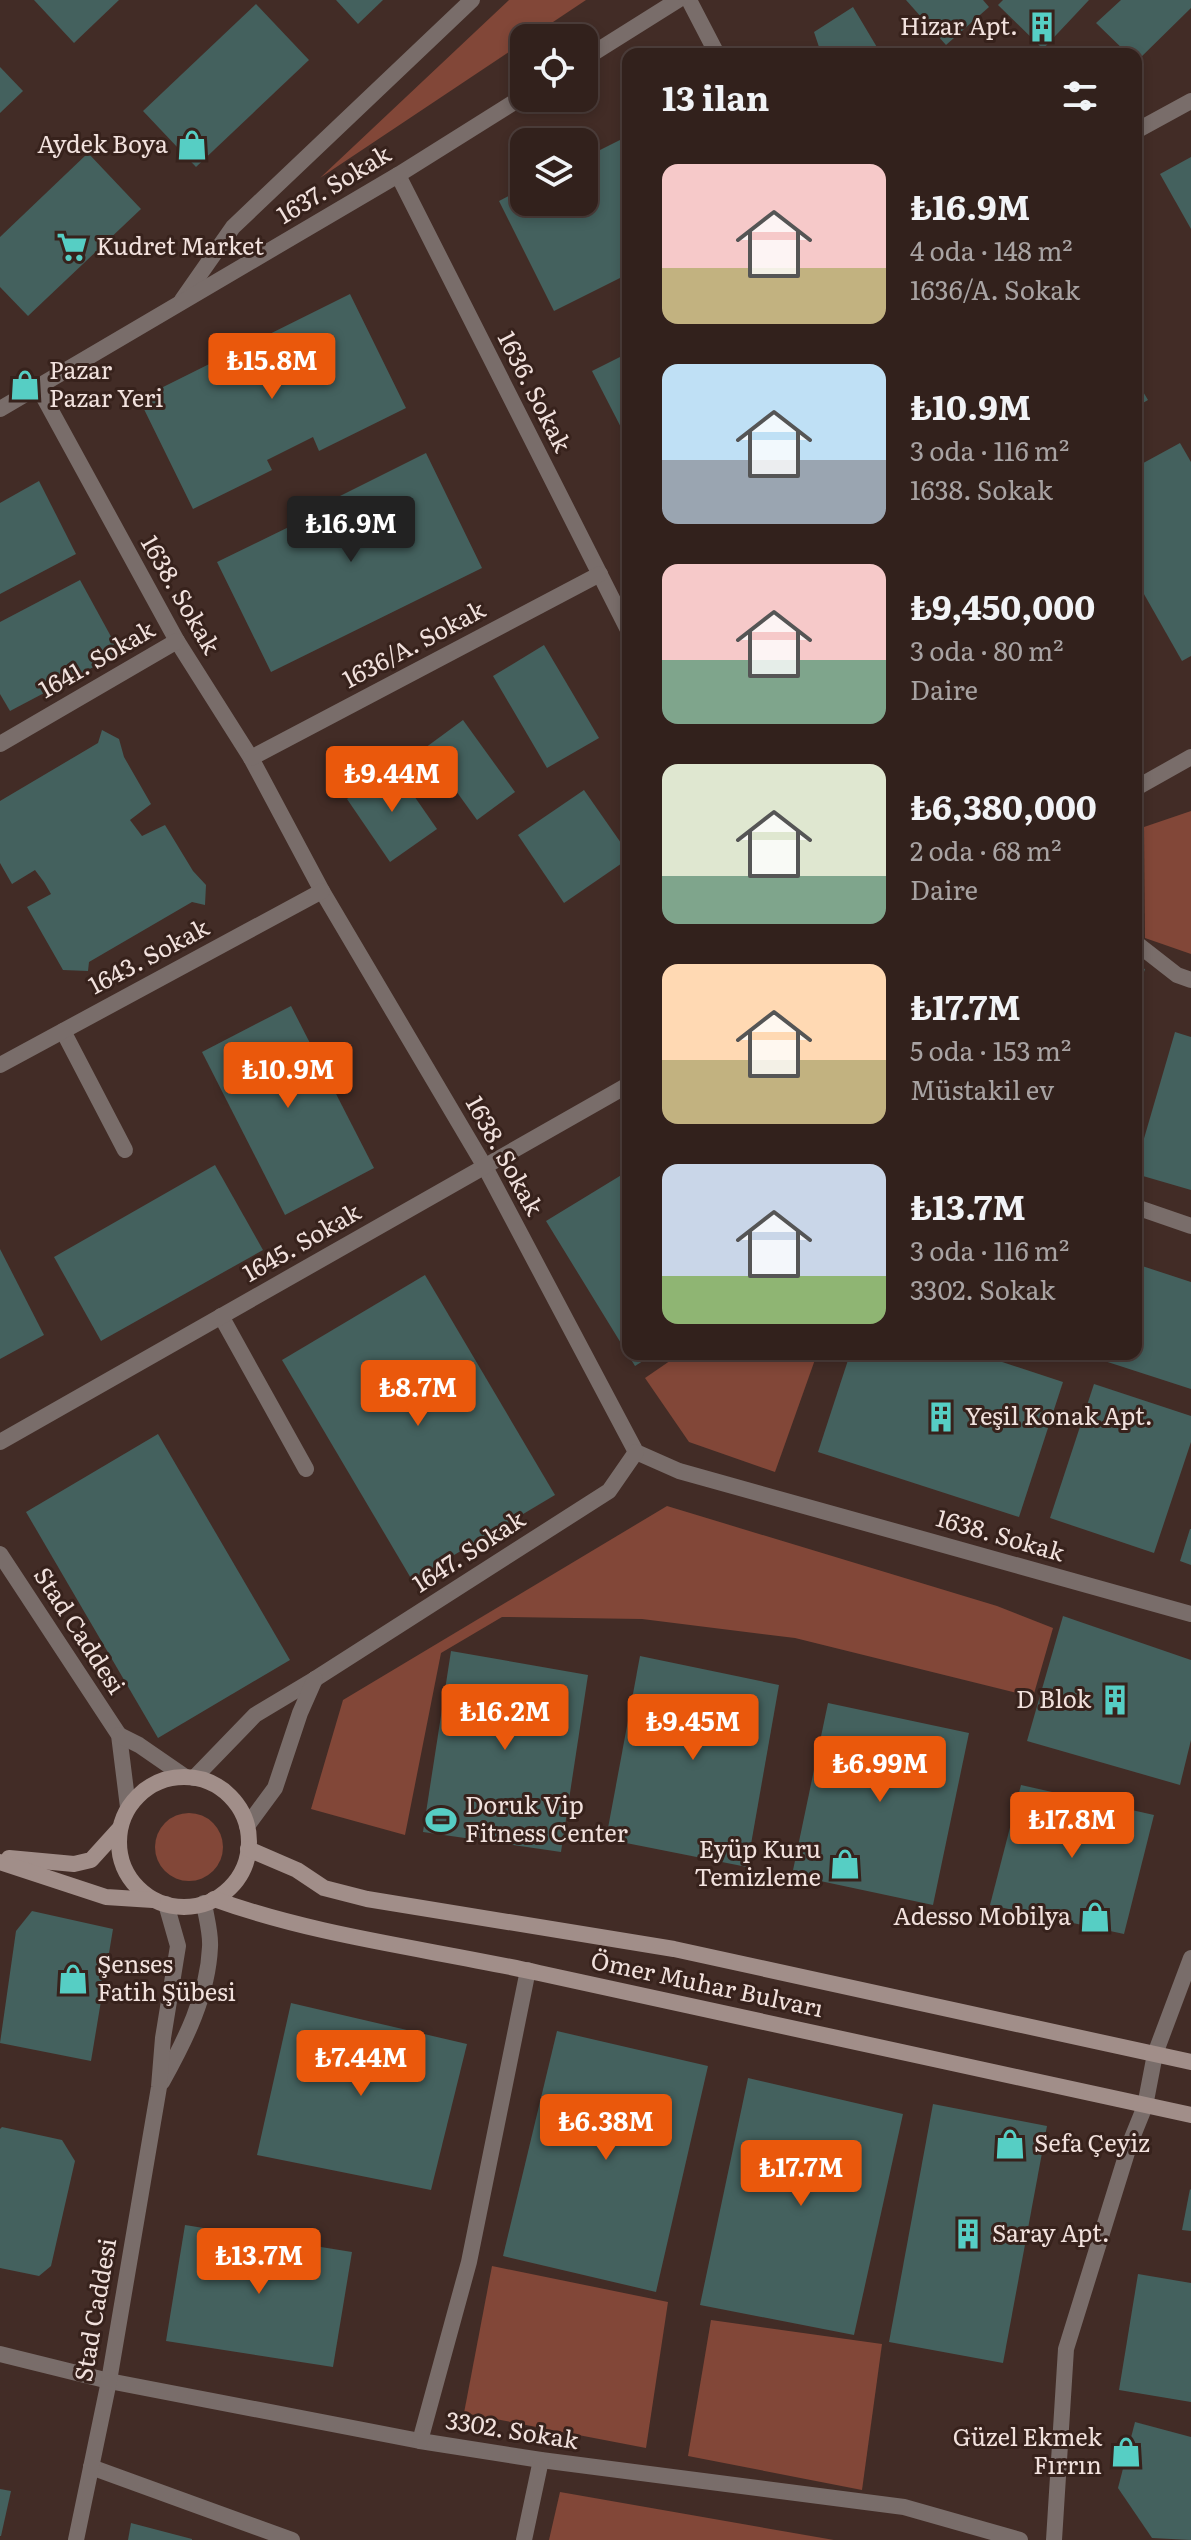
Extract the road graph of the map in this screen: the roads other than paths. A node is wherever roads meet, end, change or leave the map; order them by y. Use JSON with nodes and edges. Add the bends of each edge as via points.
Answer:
{"nodes":[{"id":1,"x":472,"y":0,"type":"edge"},
{"id":2,"x":678,"y":0,"type":"edge"},
{"id":3,"x":689,"y":0,"type":"edge"},
{"id":4,"x":714,"y":48,"type":"edge"},
{"id":5,"x":598,"y":50,"type":"edge"},
{"id":6,"x":1191,"y":101,"type":"edge"},
{"id":7,"x":510,"y":105,"type":"edge"},
{"id":8,"x":1142,"y":128,"type":"edge"},
{"id":9,"x":398,"y":175,"type":"junction"},
{"id":10,"x":179,"y":304,"type":"junction"},
{"id":11,"x":37,"y":385,"type":"junction"},
{"id":12,"x":0,"y":409,"type":"edge"},
{"id":13,"x":600,"y":574,"type":"junction"},
{"id":14,"x":622,"y":618,"type":"edge"},
{"id":15,"x":177,"y":641,"type":"junction"},
{"id":16,"x":0,"y":744,"type":"edge"},
{"id":17,"x":1191,"y":757,"type":"edge"},
{"id":18,"x":251,"y":758,"type":"junction"},
{"id":19,"x":1142,"y":785,"type":"edge"},
{"id":20,"x":322,"y":891,"type":"junction"},
{"id":21,"x":1142,"y":948,"type":"edge"},
{"id":22,"x":1191,"y":980,"type":"edge"},
{"id":23,"x":63,"y":1031,"type":"junction"},
{"id":24,"x":0,"y":1065,"type":"edge"},
{"id":25,"x":622,"y":1088,"type":"edge"},
{"id":26,"x":125,"y":1150,"type":"dead end"},
{"id":27,"x":485,"y":1167,"type":"junction"},
{"id":28,"x":1142,"y":1209,"type":"edge"},
{"id":29,"x":1191,"y":1226,"type":"edge"},
{"id":30,"x":221,"y":1316,"type":"junction"},
{"id":31,"x":0,"y":1442,"type":"edge"},
{"id":32,"x":636,"y":1452,"type":"junction"},
{"id":33,"x":306,"y":1469,"type":"dead end"},
{"id":34,"x":0,"y":1554,"type":"edge"},
{"id":35,"x":1191,"y":1614,"type":"edge"},
{"id":36,"x":315,"y":1679,"type":"junction"},
{"id":37,"x":119,"y":1735,"type":"junction"},
{"id":38,"x":189,"y":1777,"type":"junction"},
{"id":39,"x":128,"y":1807,"type":"junction"},
{"id":40,"x":247,"y":1826,"type":"junction"},
{"id":41,"x":120,"y":1828,"type":"junction"},
{"id":42,"x":248,"y":1849,"type":"junction"},
{"id":43,"x":0,"y":1860,"type":"edge"},
{"id":44,"x":209,"y":1901,"type":"junction"},
{"id":45,"x":159,"y":1902,"type":"junction"},
{"id":46,"x":1191,"y":1958,"type":"edge"},
{"id":47,"x":528,"y":1970,"type":"junction"},
{"id":48,"x":1155,"y":2054,"type":"junction"},
{"id":49,"x":1191,"y":2062,"type":"edge"},
{"id":50,"x":159,"y":2087,"type":"junction"},
{"id":51,"x":1145,"y":2106,"type":"junction"},
{"id":52,"x":1191,"y":2115,"type":"edge"},
{"id":53,"x":0,"y":2354,"type":"edge"},
{"id":54,"x":109,"y":2381,"type":"junction"},
{"id":55,"x":420,"y":2441,"type":"junction"},
{"id":56,"x":541,"y":2460,"type":"junction"},
{"id":57,"x":91,"y":2467,"type":"junction"},
{"id":58,"x":76,"y":2540,"type":"edge"},
{"id":59,"x":292,"y":2540,"type":"edge"},
{"id":60,"x":524,"y":2540,"type":"edge"},
{"id":61,"x":1020,"y":2540,"type":"edge"},
{"id":62,"x":1054,"y":2540,"type":"edge"}],
"edges":[{"from":1,"to":10,"type":"street","via":[[233,227]]},
{"from":2,"to":5,"type":"street"},
{"from":3,"to":4,"type":"street"},
{"from":6,"to":8,"type":"street"},
{"from":7,"to":9,"type":"street","name":"1637. Sokak"},
{"from":9,"to":10,"type":"street","name":"1637. Sokak"},
{"from":9,"to":13,"type":"street","name":"1636. Sokak"},
{"from":10,"to":11,"type":"street","name":"1637. Sokak"},
{"from":11,"to":12,"type":"street","name":"1637. Sokak"},
{"from":11,"to":15,"type":"street","name":"1638. Sokak"},
{"from":13,"to":14,"type":"street","name":"1636. Sokak"},
{"from":13,"to":18,"type":"street","name":"1636/A. Sokak"},
{"from":15,"to":16,"type":"street","name":"1641. Sokak"},
{"from":15,"to":18,"type":"street","name":"1638. Sokak"},
{"from":17,"to":19,"type":"street"},
{"from":18,"to":20,"type":"street","name":"1638. Sokak"},
{"from":20,"to":23,"type":"street","name":"1643. Sokak"},
{"from":20,"to":27,"type":"street","name":"1638. Sokak"},
{"from":21,"to":22,"type":"street"},
{"from":23,"to":24,"type":"street","name":"1643. Sokak"},
{"from":23,"to":26,"type":"street"},
{"from":25,"to":27,"type":"street","name":"1645. Sokak"},
{"from":27,"to":30,"type":"street","name":"1645. Sokak"},
{"from":27,"to":32,"type":"street","name":"1638. Sokak"},
{"from":28,"to":29,"type":"street"},
{"from":30,"to":31,"type":"street","name":"1645. Sokak"},
{"from":30,"to":33,"type":"street"},
{"from":32,"to":35,"type":"street","name":"1638. Sokak","via":[[679,1471]]},
{"from":32,"to":36,"type":"street","name":"1647. Sokak","via":[[609,1491]]},
{"from":34,"to":37,"type":"street","name":"Stad Caddesi"},
{"from":36,"to":38,"type":"street","name":"1647. Sokak","via":[[255,1715]]},
{"from":36,"to":40,"type":"street","via":[[275,1788]]},
{"from":37,"to":38,"type":"street"},
{"from":37,"to":39,"type":"street"},
{"from":38,"to":39,"type":"main road","via":[[162,1780]]},
{"from":38,"to":40,"type":"main road","via":[[225,1790]]},
{"from":39,"to":41,"type":"main road"},
{"from":40,"to":42,"type":"main road"},
{"from":41,"to":43,"type":"main road","via":[[91,1860]]},
{"from":41,"to":45,"type":"main road","via":[[124,1870],[136,1887]]},
{"from":42,"to":44,"type":"main road","via":[[231,1887]]},
{"from":42,"to":48,"type":"main road","name":"Ömer Muhar Bulvarı","via":[[324,1888],[367,1899],[674,1949]]},
{"from":43,"to":45,"type":"main road","via":[[106,1897]]},
{"from":44,"to":45,"type":"main road","via":[[194,1906]]},
{"from":44,"to":47,"type":"main road","name":"Ömer Muhar Bulvarı","via":[[328,1932]]},
{"from":44,"to":50,"type":"street","via":[[206,1977],[182,2046]]},
{"from":45,"to":50,"type":"street","via":[[178,1946]]},
{"from":46,"to":48,"type":"street"},
{"from":47,"to":51,"type":"main road","name":"Ömer Muhar Bulvarı"},
{"from":47,"to":55,"type":"street","via":[[469,2262]]},
{"from":48,"to":49,"type":"main road","name":"Ömer Muhar Bulvarı"},
{"from":48,"to":51,"type":"street"},
{"from":50,"to":54,"type":"street","name":"Stad Caddesi"},
{"from":51,"to":52,"type":"main road","name":"Ömer Muhar Bulvarı"},
{"from":51,"to":62,"type":"street","via":[[1066,2349]]},
{"from":53,"to":54,"type":"street","name":"3302. Sokak"},
{"from":54,"to":55,"type":"street","name":"3302. Sokak"},
{"from":54,"to":57,"type":"street","name":"Stad Caddesi"},
{"from":55,"to":56,"type":"street","name":"3302. Sokak"},
{"from":56,"to":60,"type":"street"},
{"from":56,"to":61,"type":"street","name":"3302. Sokak","via":[[904,2507]]},
{"from":57,"to":58,"type":"street","name":"Stad Caddesi"},
{"from":57,"to":59,"type":"street"}]}
